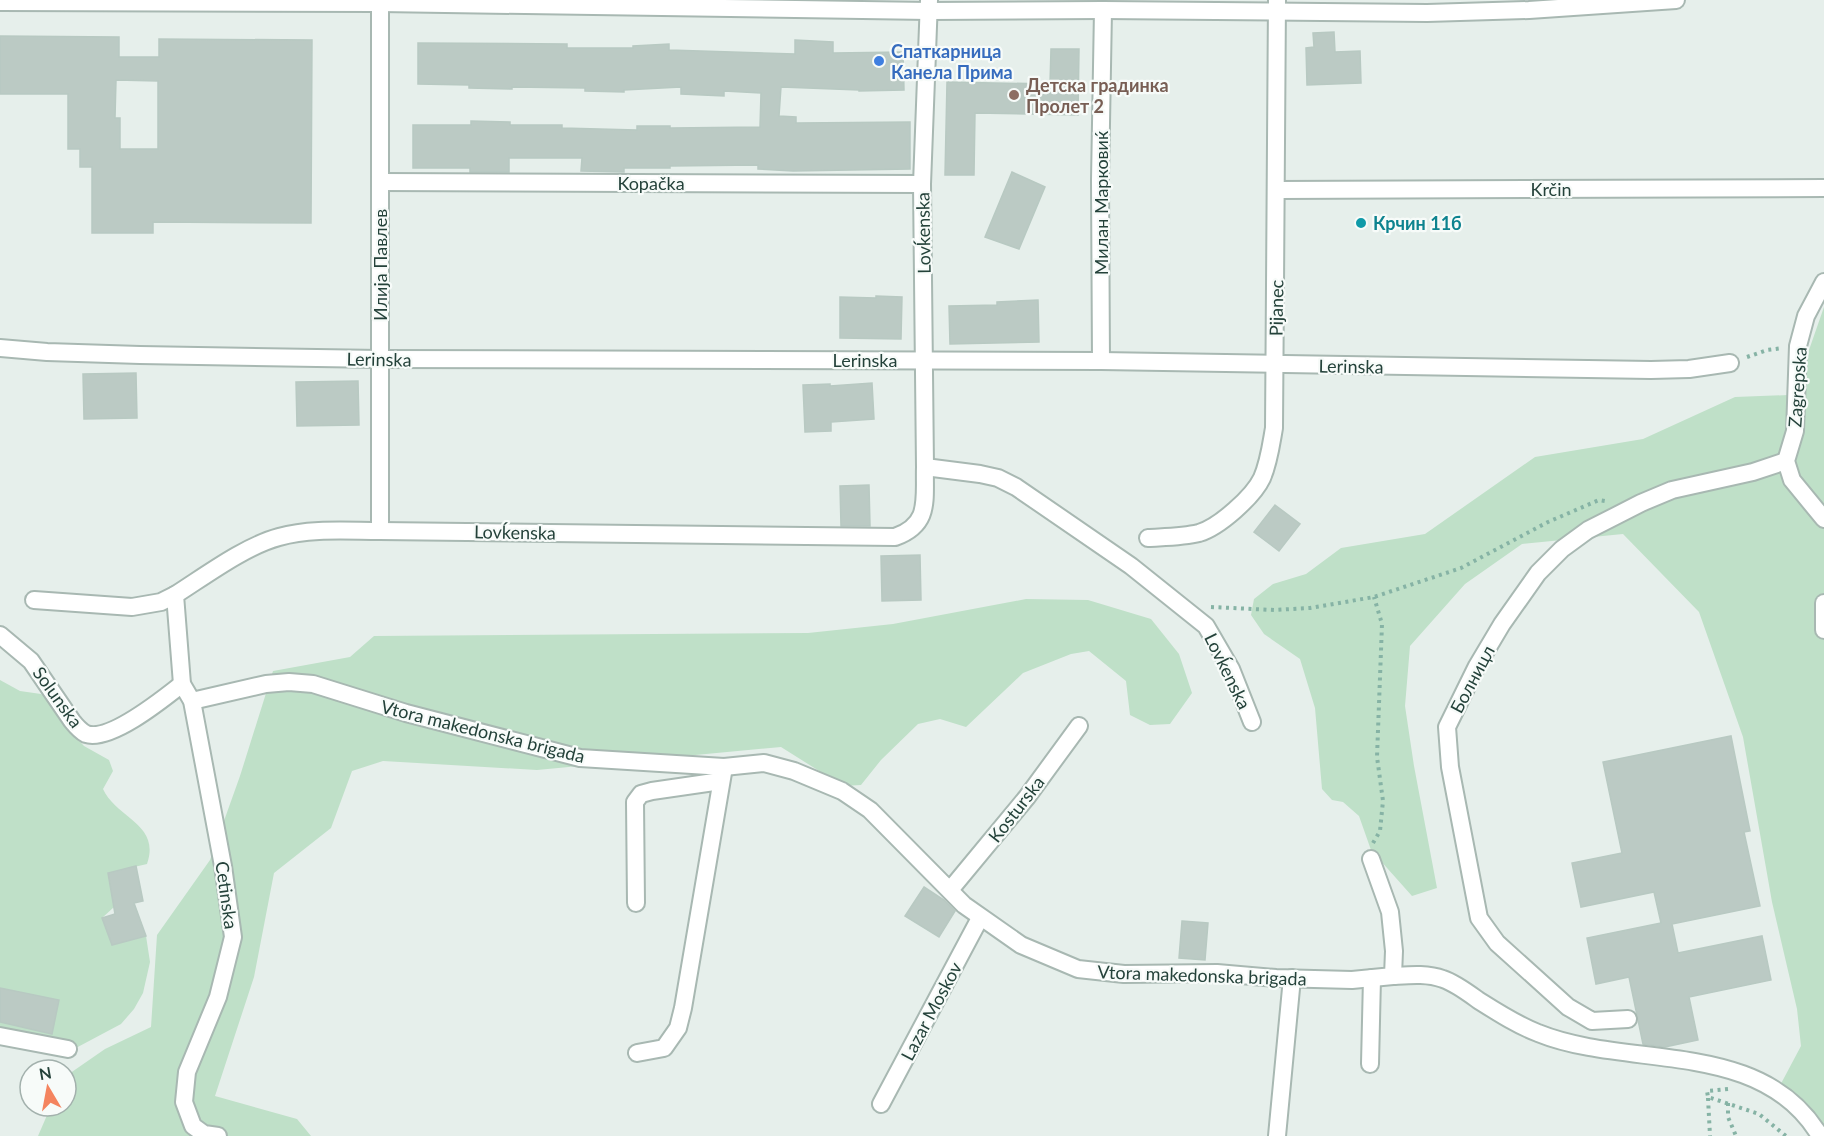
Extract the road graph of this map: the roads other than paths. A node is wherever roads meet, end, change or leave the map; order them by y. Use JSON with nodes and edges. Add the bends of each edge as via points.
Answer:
{"nodes":[{"id":1,"x":1676,"y":0,"type":"edge"},
{"id":2,"x":10,"y":1,"type":"edge"},
{"id":3,"x":380,"y":2,"type":"edge"},
{"id":4,"x":929,"y":6,"type":"edge"},
{"id":5,"x":1277,"y":6,"type":"edge"},
{"id":6,"x":1103,"y":10,"type":"junction"},
{"id":7,"x":380,"y":182,"type":"junction"},
{"id":8,"x":922,"y":184,"type":"junction"},
{"id":9,"x":1824,"y":188,"type":"edge"},
{"id":10,"x":1277,"y":190,"type":"junction"},
{"id":11,"x":1824,"y":282,"type":"edge"},
{"id":12,"x":0,"y":348,"type":"edge"},
{"id":13,"x":380,"y":359,"type":"junction"},
{"id":14,"x":925,"y":361,"type":"junction"},
{"id":15,"x":1101,"y":361,"type":"junction"},
{"id":16,"x":1730,"y":363,"type":"road end"},
{"id":17,"x":1275,"y":364,"type":"junction"},
{"id":18,"x":1785,"y":461,"type":"junction"},
{"id":19,"x":925,"y":467,"type":"junction"},
{"id":20,"x":1824,"y":519,"type":"edge"},
{"id":21,"x":380,"y":531,"type":"junction"},
{"id":22,"x":1148,"y":538,"type":"dead end"},
{"id":23,"x":34,"y":600,"type":"dead end"},
{"id":24,"x":161,"y":601,"type":"junction"},
{"id":25,"x":1824,"y":603,"type":"edge"},
{"id":26,"x":1824,"y":630,"type":"edge"},
{"id":27,"x":0,"y":634,"type":"edge"},
{"id":28,"x":182,"y":684,"type":"junction"},
{"id":29,"x":192,"y":701,"type":"junction"},
{"id":30,"x":1252,"y":722,"type":"dead end"},
{"id":31,"x":1079,"y":726,"type":"dead end"},
{"id":32,"x":722,"y":774,"type":"junction"},
{"id":33,"x":1371,"y":859,"type":"road end"},
{"id":34,"x":950,"y":890,"type":"junction"},
{"id":35,"x":636,"y":903,"type":"dead end"},
{"id":36,"x":980,"y":918,"type":"junction"},
{"id":37,"x":1393,"y":976,"type":"junction"},
{"id":38,"x":1292,"y":978,"type":"junction"},
{"id":39,"x":1372,"y":978,"type":"junction"},
{"id":40,"x":1628,"y":1019,"type":"dead end"},
{"id":41,"x":0,"y":1036,"type":"edge"},
{"id":42,"x":68,"y":1049,"type":"dead end"},
{"id":43,"x":637,"y":1053,"type":"dead end"},
{"id":44,"x":1370,"y":1064,"type":"dead end"},
{"id":45,"x":882,"y":1104,"type":"dead end"},
{"id":46,"x":218,"y":1136,"type":"edge"},
{"id":47,"x":1276,"y":1136,"type":"edge"},
{"id":48,"x":1820,"y":1136,"type":"edge"}],
"edges":[{"from":1,"to":5,"type":"street","via":[[1427,13]]},
{"from":2,"to":3,"type":"street"},
{"from":3,"to":4,"type":"street"},
{"from":3,"to":7,"type":"street","name":"Илија Павлев"},
{"from":4,"to":6,"type":"street"},
{"from":4,"to":8,"type":"street","name":"Lovḱenska"},
{"from":5,"to":6,"type":"street"},
{"from":5,"to":10,"type":"street","name":"Pijanec"},
{"from":6,"to":15,"type":"street","name":"Милан Марковиќ"},
{"from":7,"to":8,"type":"street","name":"Kopačka"},
{"from":7,"to":13,"type":"street","name":"Илија Павлев"},
{"from":8,"to":14,"type":"street","name":"Lovḱenska"},
{"from":9,"to":10,"type":"street","name":"Krčin"},
{"from":10,"to":17,"type":"street","name":"Pijanec"},
{"from":11,"to":18,"type":"street","name":"Zagrepska","via":[[1806,316],[1798,346],[1795,431]]},
{"from":12,"to":13,"type":"street","name":"Lerinska","via":[[140,356]]},
{"from":13,"to":14,"type":"street","name":"Lerinska"},
{"from":13,"to":21,"type":"street","name":"Илија Павлев"},
{"from":14,"to":15,"type":"street","name":"Lerinska"},
{"from":14,"to":19,"type":"street","name":"Lovḱenska"},
{"from":15,"to":17,"type":"street","name":"Lerinska"},
{"from":16,"to":17,"type":"street","name":"Lerinska","via":[[1652,370]]},
{"from":17,"to":22,"type":"street","name":"Pijanec","via":[[1274,428],[1261,480],[1236,508],[1201,532]]},
{"from":18,"to":20,"type":"street","via":[[1792,480]]},
{"from":18,"to":40,"type":"street","name":"Болницл","via":[[1672,490],[1641,502],[1588,530],[1562,549],[1538,573],[1502,624],[1447,727],[1450,767],[1479,918],[1497,944],[1568,1007],[1592,1021]]},
{"from":19,"to":21,"type":"street","name":"Lovḱenska","via":[[923,508],[918,524],[895,537]]},
{"from":19,"to":30,"type":"street","name":"Lovḱenska","via":[[999,478],[1016,487],[1183,606],[1206,626],[1232,669]]},
{"from":21,"to":24,"type":"street","name":"Lovḱenska","via":[[279,537]]},
{"from":23,"to":24,"type":"street","via":[[132,607]]},
{"from":24,"to":28,"type":"street"},
{"from":25,"to":26,"type":"street"},
{"from":27,"to":28,"type":"street","name":"Solunska","via":[[31,661],[78,729],[87,734],[113,729],[157,704]]},
{"from":28,"to":29,"type":"street"},
{"from":29,"to":32,"type":"street","name":"Vtora makedonska brigada","via":[[266,684],[313,684],[406,713],[580,758]]},
{"from":29,"to":46,"type":"street","name":"Cetinska","via":[[233,937],[218,997],[188,1072],[184,1102],[193,1126],[204,1134]]},
{"from":31,"to":34,"type":"street","name":"Kosturska","via":[[1027,797]]},
{"from":32,"to":34,"type":"street","name":"Vtora makedonska brigada","via":[[764,763],[842,791],[870,810]]},
{"from":32,"to":35,"type":"street","via":[[641,794],[635,802]]},
{"from":32,"to":43,"type":"street","via":[[678,1028],[663,1048]]},
{"from":33,"to":37,"type":"street","via":[[1390,912]]},
{"from":34,"to":36,"type":"street","name":"Vtora makedonska brigada"},
{"from":36,"to":38,"type":"street","name":"Vtora makedonska brigada","via":[[1021,945],[1078,969],[1124,974],[1217,973]]},
{"from":36,"to":45,"type":"street","name":"Lazar Moskov"},
{"from":37,"to":39,"type":"street","name":"Vtora makedonska brigada"},
{"from":37,"to":48,"type":"street","name":"Vtora makedonska brigada","via":[[1429,975],[1444,979],[1537,1033],[1579,1046],[1688,1059],[1756,1080],[1790,1100]]},
{"from":38,"to":39,"type":"street","name":"Vtora makedonska brigada"},
{"from":38,"to":47,"type":"street"},
{"from":39,"to":44,"type":"street"},
{"from":41,"to":42,"type":"street"}]}
